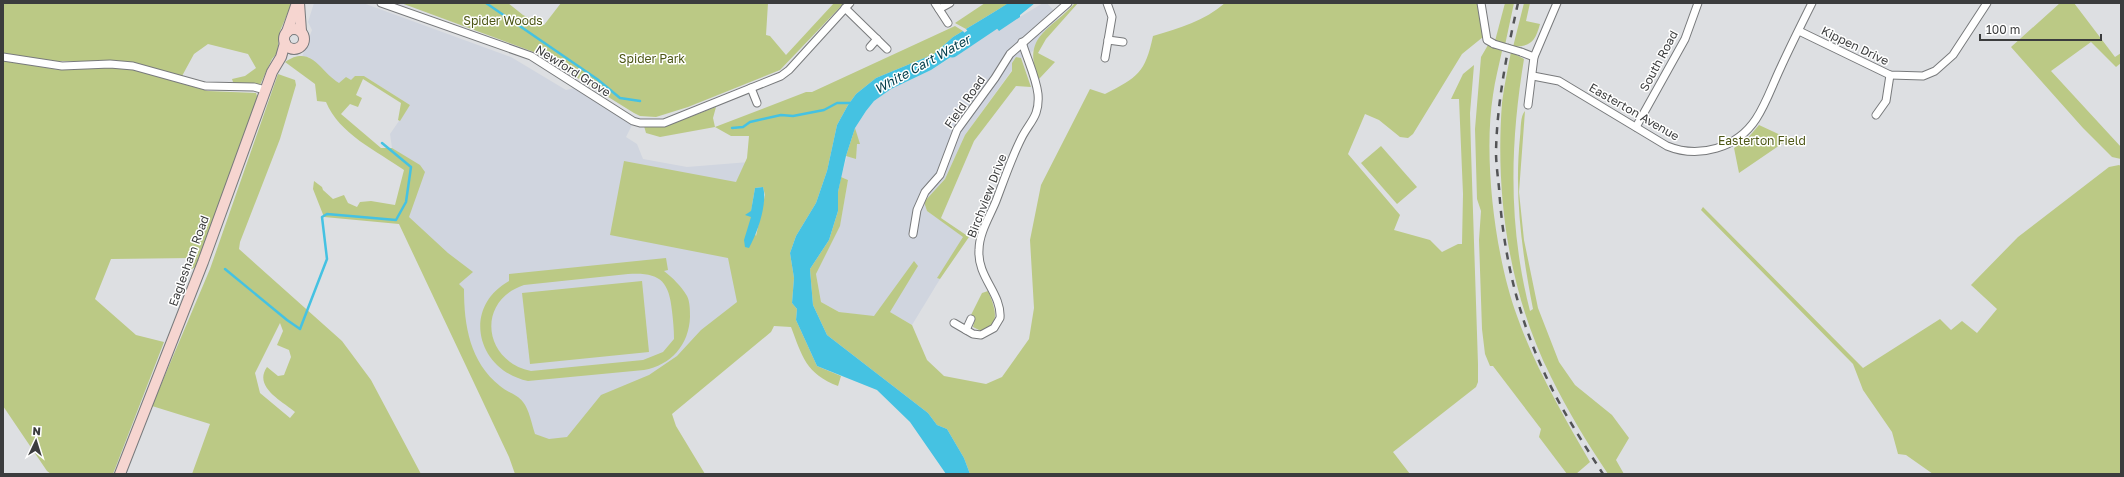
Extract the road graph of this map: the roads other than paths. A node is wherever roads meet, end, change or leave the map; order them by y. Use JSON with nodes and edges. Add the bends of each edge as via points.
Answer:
{"nodes":[{"id":1,"x":298,"y":3,"type":"edge"},
{"id":2,"x":381,"y":3,"type":"edge"},
{"id":3,"x":950,"y":3,"type":"edge"},
{"id":4,"x":1068,"y":3,"type":"edge"},
{"id":5,"x":1107,"y":3,"type":"edge"},
{"id":6,"x":1481,"y":3,"type":"edge"},
{"id":7,"x":1558,"y":3,"type":"edge"},
{"id":8,"x":1698,"y":3,"type":"edge"},
{"id":9,"x":1812,"y":3,"type":"edge"},
{"id":10,"x":1987,"y":3,"type":"edge"},
{"id":11,"x":848,"y":5,"type":"edge"},
{"id":12,"x":937,"y":6,"type":"edge"},
{"id":13,"x":948,"y":22,"type":"dead end"},
{"id":14,"x":301,"y":31,"type":"junction"},
{"id":15,"x":1799,"y":31,"type":"junction"},
{"id":16,"x":287,"y":32,"type":"junction"},
{"id":17,"x":877,"y":39,"type":"junction"},
{"id":18,"x":1108,"y":40,"type":"junction"},
{"id":19,"x":1022,"y":42,"type":"junction"},
{"id":20,"x":1123,"y":42,"type":"dead end"},
{"id":21,"x":289,"y":46,"type":"junction"},
{"id":22,"x":870,"y":47,"type":"dead end"},
{"id":23,"x":887,"y":49,"type":"dead end"},
{"id":24,"x":3,"y":57,"type":"edge"},
{"id":25,"x":1534,"y":57,"type":"junction"},
{"id":26,"x":1105,"y":58,"type":"dead end"},
{"id":27,"x":1890,"y":75,"type":"junction"},
{"id":28,"x":1533,"y":76,"type":"junction"},
{"id":29,"x":751,"y":88,"type":"junction"},
{"id":30,"x":265,"y":90,"type":"junction"},
{"id":31,"x":757,"y":103,"type":"dead end"},
{"id":32,"x":1528,"y":105,"type":"dead end"},
{"id":33,"x":1876,"y":114,"type":"dead end"},
{"id":34,"x":1636,"y":127,"type":"junction"},
{"id":35,"x":913,"y":234,"type":"dead end"},
{"id":36,"x":971,"y":319,"type":"dead end"},
{"id":37,"x":954,"y":323,"type":"dead end"},
{"id":38,"x":966,"y":330,"type":"junction"},
{"id":39,"x":120,"y":474,"type":"edge"}],
"edges":[{"from":1,"to":14,"type":"main road"},
{"from":1,"to":16,"type":"main road"},
{"from":2,"to":29,"type":"street","name":"Newford Grove","via":[[531,56],[611,108],[640,123],[664,123]]},
{"from":3,"to":12,"type":"street"},
{"from":4,"to":19,"type":"street","name":"Field Road"},
{"from":5,"to":18,"type":"street","via":[[1112,16]]},
{"from":6,"to":25,"type":"street","bridge":true,"via":[[1487,40]]},
{"from":7,"to":25,"type":"street"},
{"from":8,"to":34,"type":"street","name":"South Road","via":[[1685,39]]},
{"from":9,"to":15,"type":"street","name":"Easterton Avenue"},
{"from":10,"to":27,"type":"street","name":"Kippen Drive","via":[[1959,47],[1941,66],[1923,76]]},
{"from":11,"to":17,"type":"street","name":"Newford Grove"},
{"from":11,"to":29,"type":"street","name":"Newford Grove","via":[[789,70]]},
{"from":12,"to":13,"type":"street"},
{"from":14,"to":16,"type":"main road","via":[[292,28]]},
{"from":14,"to":21,"type":"main road","via":[[304,43],[299,48]]},
{"from":15,"to":27,"type":"street","name":"Kippen Drive"},
{"from":15,"to":34,"type":"street","name":"Easterton Avenue","via":[[1756,119],[1731,142],[1702,152],[1678,150]]},
{"from":16,"to":21,"type":"main road","via":[[284,37]]},
{"from":17,"to":22,"type":"street"},
{"from":17,"to":23,"type":"street","name":"Newford Grove"},
{"from":18,"to":20,"type":"street"},
{"from":18,"to":26,"type":"street"},
{"from":19,"to":35,"type":"street","name":"Field Road","via":[[1004,61],[995,78],[957,130],[940,175],[925,192],[917,210]]},
{"from":19,"to":38,"type":"street","name":"Birchview Drive","via":[[1038,95],[1036,110],[1032,123],[1021,137],[978,250],[983,276],[998,302],[1000,318],[994,328],[981,336]]},
{"from":21,"to":30,"type":"main road","name":"Eaglesham Road","via":[[272,72]]},
{"from":24,"to":30,"type":"street","via":[[57,66],[133,66],[205,86]]},
{"from":25,"to":28,"type":"street"},
{"from":27,"to":33,"type":"street","via":[[1886,101]]},
{"from":28,"to":32,"type":"street"},
{"from":28,"to":34,"type":"street","name":"Easterton Avenue","via":[[1559,81]]},
{"from":29,"to":31,"type":"street"},
{"from":30,"to":39,"type":"main road","name":"Eaglesham Road","via":[[190,295]]},
{"from":36,"to":38,"type":"street"},
{"from":37,"to":38,"type":"street","name":"Birchview Drive"}]}
